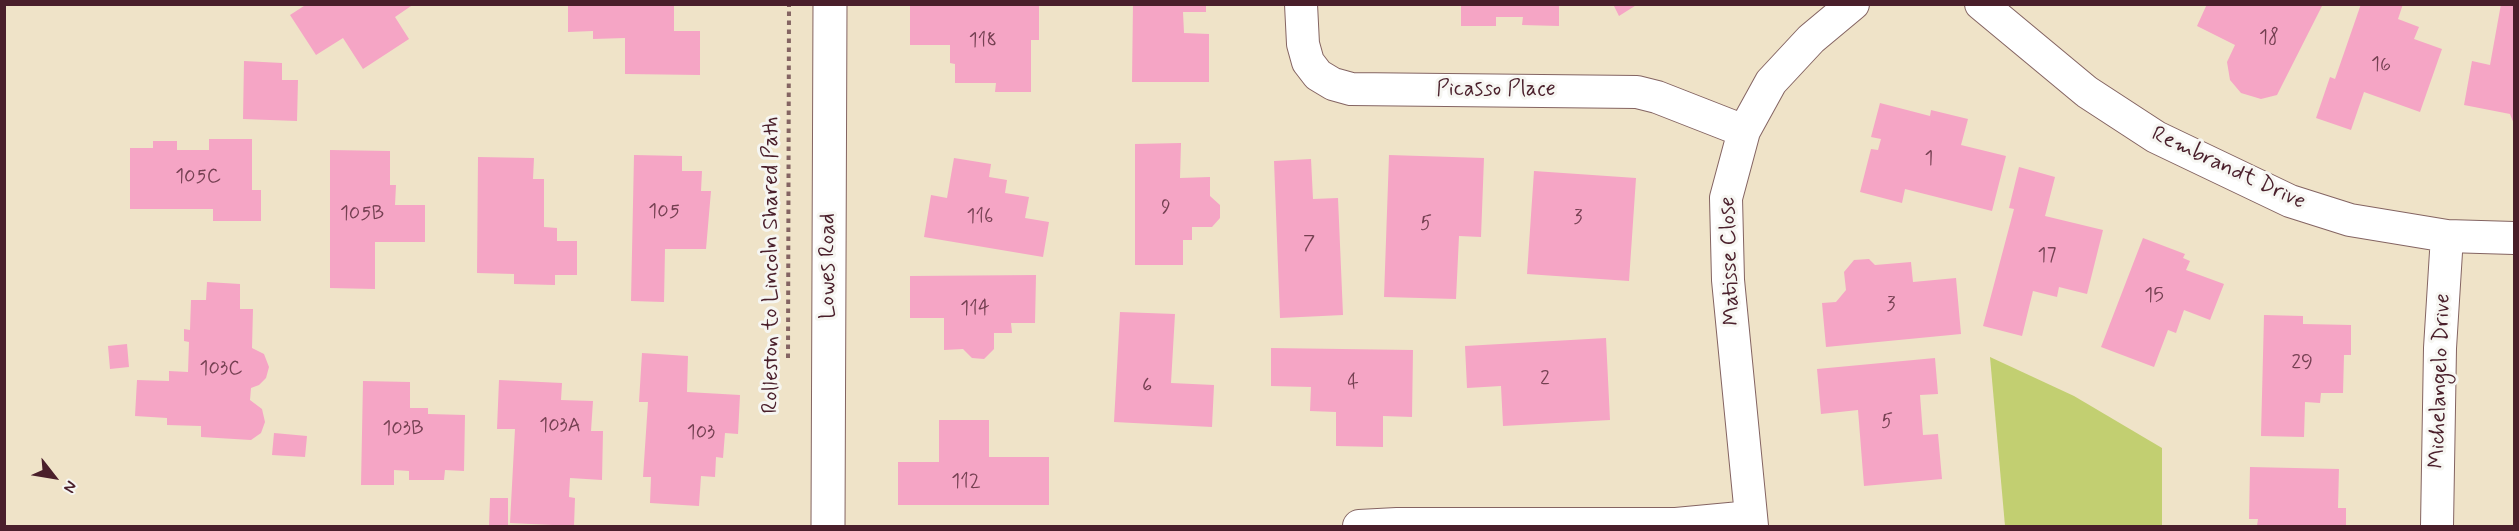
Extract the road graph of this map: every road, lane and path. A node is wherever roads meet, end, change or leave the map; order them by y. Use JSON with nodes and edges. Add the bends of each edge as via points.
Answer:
{"nodes":[{"id":1,"x":789,"y":4,"type":"edge"},
{"id":2,"x":830,"y":4,"type":"edge"},
{"id":3,"x":1301,"y":4,"type":"edge"},
{"id":4,"x":1853,"y":4,"type":"edge"},
{"id":5,"x":1981,"y":4,"type":"edge"},
{"id":6,"x":1744,"y":131,"type":"junction"},
{"id":7,"x":2447,"y":236,"type":"junction"},
{"id":8,"x":2514,"y":238,"type":"edge"},
{"id":9,"x":788,"y":365,"type":"dead end"},
{"id":10,"x":1752,"y":522,"type":"edge"},
{"id":11,"x":828,"y":526,"type":"edge"},
{"id":12,"x":1359,"y":526,"type":"edge"},
{"id":13,"x":2437,"y":526,"type":"edge"}],
"edges":[{"from":1,"to":9,"type":"path","name":"Rolleston to Lincoln Shared Path"},
{"from":2,"to":11,"type":"main road","name":"Lowes Road"},
{"from":3,"to":6,"type":"street","name":"Picasso Place","via":[[1308,62],[1318,75],[1333,84],[1362,89],[1637,92]]},
{"from":4,"to":6,"type":"street","name":"Matisse Close","via":[[1811,39],[1771,81]]},
{"from":5,"to":7,"type":"street","name":"Rembrandt Drive","via":[[2087,92],[2156,137],[2290,201],[2350,220]]},
{"from":6,"to":10,"type":"street","name":"Matisse Close","via":[[1726,198],[1728,280]]},
{"from":7,"to":8,"type":"street","name":"Rembrandt Drive"},
{"from":7,"to":13,"type":"street","name":"Michelangelo Drive","via":[[2440,348]]},
{"from":10,"to":12,"type":"street"}]}
